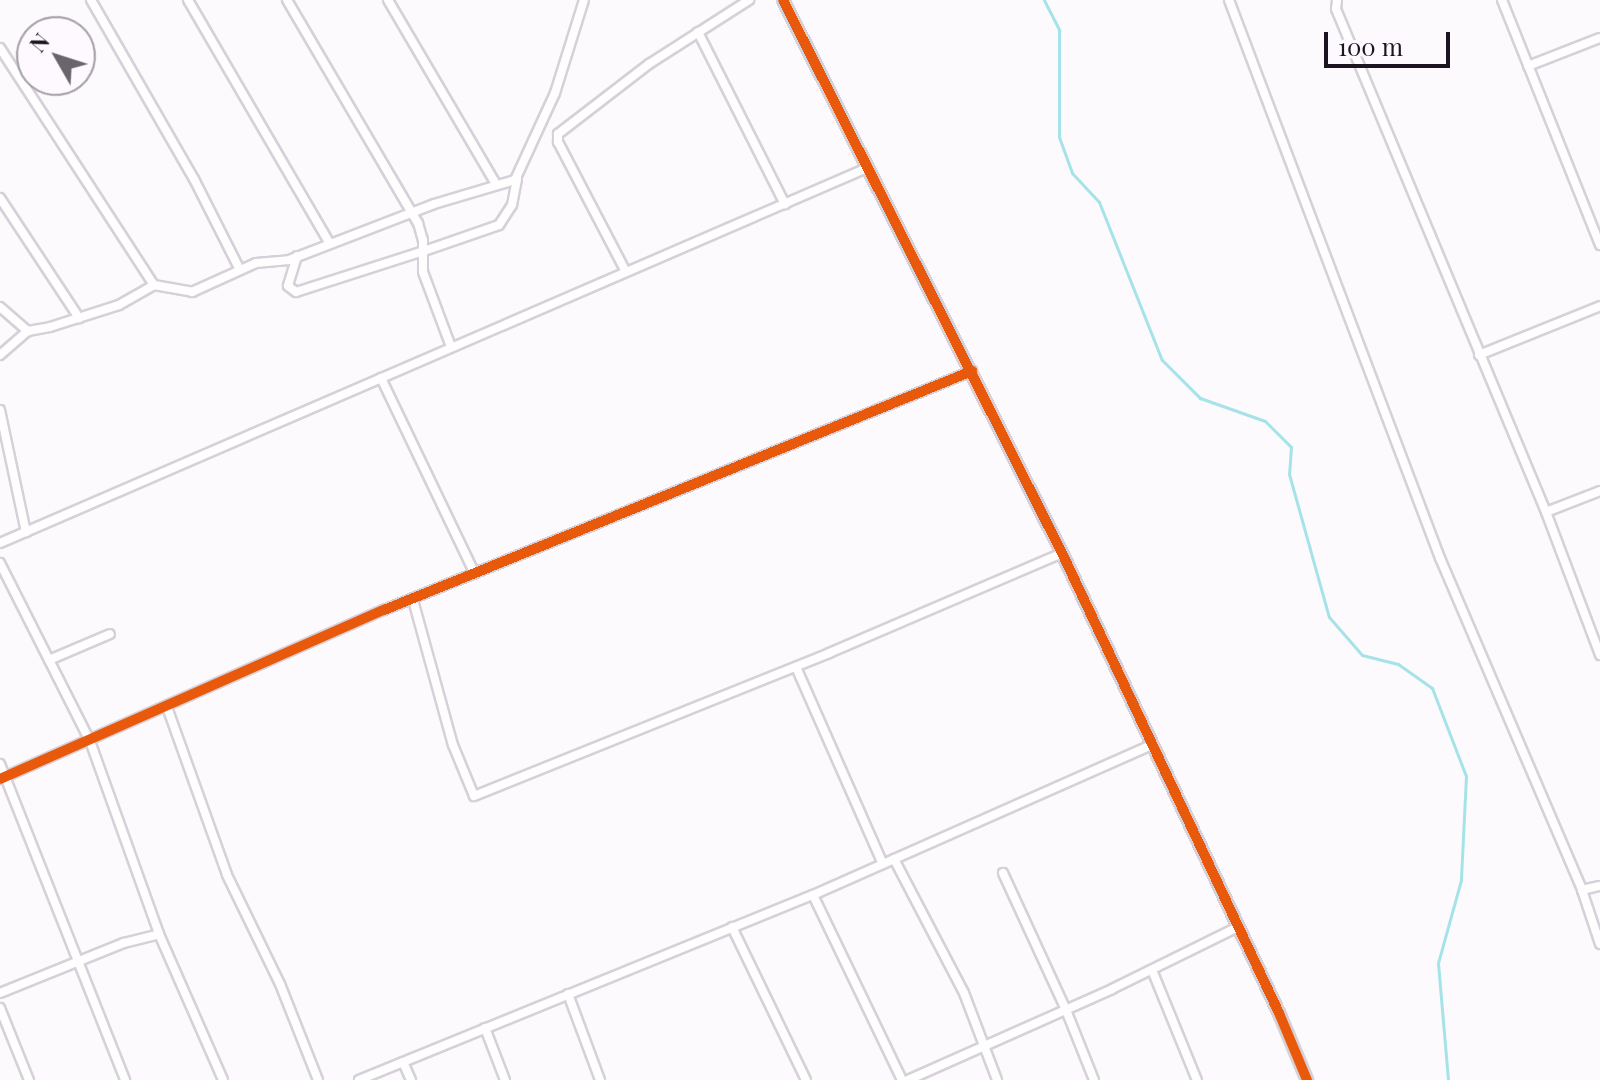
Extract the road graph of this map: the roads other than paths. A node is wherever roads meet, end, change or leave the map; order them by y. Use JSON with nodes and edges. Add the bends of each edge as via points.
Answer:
{"nodes":[{"id":1,"x":91,"y":0,"type":"edge"},
{"id":2,"x":188,"y":0,"type":"edge"},
{"id":3,"x":287,"y":0,"type":"edge"},
{"id":4,"x":388,"y":0,"type":"edge"},
{"id":5,"x":584,"y":0,"type":"edge"},
{"id":6,"x":749,"y":0,"type":"edge"},
{"id":7,"x":783,"y":0,"type":"edge"},
{"id":8,"x":1229,"y":0,"type":"edge"},
{"id":9,"x":1337,"y":0,"type":"edge"},
{"id":10,"x":1502,"y":0,"type":"edge"},
{"id":11,"x":698,"y":32,"type":"junction"},
{"id":12,"x":1600,"y":38,"type":"edge"},
{"id":13,"x":0,"y":48,"type":"edge"},
{"id":14,"x":1528,"y":66,"type":"junction"},
{"id":15,"x":867,"y":168,"type":"junction"},
{"id":16,"x":517,"y":178,"type":"junction"},
{"id":17,"x":496,"y":184,"type":"junction"},
{"id":18,"x":0,"y":198,"type":"edge"},
{"id":19,"x":785,"y":204,"type":"junction"},
{"id":20,"x":411,"y":213,"type":"junction"},
{"id":21,"x":329,"y":242,"type":"junction"},
{"id":22,"x":1600,"y":245,"type":"edge"},
{"id":23,"x":424,"y":251,"type":"junction"},
{"id":24,"x":297,"y":256,"type":"junction"},
{"id":25,"x":240,"y":270,"type":"junction"},
{"id":26,"x":626,"y":272,"type":"junction"},
{"id":27,"x":154,"y":285,"type":"junction"},
{"id":28,"x":1600,"y":306,"type":"edge"},
{"id":29,"x":0,"y":307,"type":"edge"},
{"id":30,"x":79,"y":318,"type":"junction"},
{"id":31,"x":28,"y":331,"type":"junction"},
{"id":32,"x":451,"y":347,"type":"junction"},
{"id":33,"x":0,"y":355,"type":"edge"},
{"id":34,"x":1479,"y":355,"type":"junction"},
{"id":35,"x":972,"y":371,"type":"junction"},
{"id":36,"x":381,"y":378,"type":"junction"},
{"id":37,"x":0,"y":410,"type":"edge"},
{"id":38,"x":1600,"y":491,"type":"edge"},
{"id":39,"x":1546,"y":512,"type":"junction"},
{"id":40,"x":26,"y":532,"type":"junction"},
{"id":41,"x":0,"y":543,"type":"edge"},
{"id":42,"x":1062,"y":553,"type":"junction"},
{"id":43,"x":0,"y":563,"type":"edge"},
{"id":44,"x":475,"y":574,"type":"junction"},
{"id":45,"x":413,"y":600,"type":"junction"},
{"id":46,"x":110,"y":634,"type":"dead end"},
{"id":47,"x":1600,"y":655,"type":"edge"},
{"id":48,"x":49,"y":660,"type":"junction"},
{"id":49,"x":796,"y":667,"type":"junction"},
{"id":50,"x":167,"y":707,"type":"junction"},
{"id":51,"x":90,"y":741,"type":"junction"},
{"id":52,"x":1151,"y":745,"type":"junction"},
{"id":53,"x":0,"y":764,"type":"edge"},
{"id":54,"x":3,"y":778,"type":"edge"},
{"id":55,"x":894,"y":859,"type":"junction"},
{"id":56,"x":883,"y":864,"type":"junction"},
{"id":57,"x":1003,"y":873,"type":"dead end"},
{"id":58,"x":1600,"y":886,"type":"edge"},
{"id":59,"x":1582,"y":890,"type":"junction"},
{"id":60,"x":813,"y":895,"type":"junction"},
{"id":61,"x":732,"y":927,"type":"junction"},
{"id":62,"x":1238,"y":927,"type":"junction"},
{"id":63,"x":159,"y":934,"type":"junction"},
{"id":64,"x":1600,"y":944,"type":"edge"},
{"id":65,"x":79,"y":963,"type":"junction"},
{"id":66,"x":1152,"y":970,"type":"junction"},
{"id":67,"x":0,"y":993,"type":"edge"},
{"id":68,"x":568,"y":994,"type":"junction"},
{"id":69,"x":0,"y":1008,"type":"edge"},
{"id":70,"x":1066,"y":1010,"type":"junction"},
{"id":71,"x":485,"y":1028,"type":"junction"},
{"id":72,"x":983,"y":1045,"type":"junction"},
{"id":73,"x":403,"y":1062,"type":"junction"},
{"id":74,"x":29,"y":1080,"type":"edge"},
{"id":75,"x":125,"y":1080,"type":"edge"},
{"id":76,"x":223,"y":1080,"type":"edge"},
{"id":77,"x":318,"y":1080,"type":"edge"},
{"id":78,"x":359,"y":1080,"type":"edge"},
{"id":79,"x":411,"y":1080,"type":"edge"},
{"id":80,"x":505,"y":1080,"type":"edge"},
{"id":81,"x":600,"y":1080,"type":"edge"},
{"id":82,"x":806,"y":1080,"type":"edge"},
{"id":83,"x":902,"y":1080,"type":"edge"},
{"id":84,"x":908,"y":1080,"type":"edge"},
{"id":85,"x":997,"y":1080,"type":"edge"},
{"id":86,"x":1094,"y":1080,"type":"edge"},
{"id":87,"x":1197,"y":1080,"type":"edge"},
{"id":88,"x":1307,"y":1080,"type":"edge"}],
"edges":[{"from":1,"to":25,"type":"street"},
{"from":2,"to":21,"type":"street"},
{"from":3,"to":20,"type":"street"},
{"from":4,"to":17,"type":"street"},
{"from":5,"to":16,"type":"street","via":[[555,93]]},
{"from":6,"to":11,"type":"street"},
{"from":7,"to":15,"type":"street"},
{"from":8,"to":59,"type":"street","via":[[1440,558]]},
{"from":9,"to":34,"type":"street","via":[[1336,9]]},
{"from":10,"to":14,"type":"street"},
{"from":11,"to":19,"type":"street"},
{"from":11,"to":26,"type":"street","via":[[558,134]]},
{"from":12,"to":14,"type":"street"},
{"from":13,"to":27,"type":"street"},
{"from":14,"to":22,"type":"street"},
{"from":15,"to":19,"type":"street"},
{"from":15,"to":35,"type":"street"},
{"from":16,"to":17,"type":"street"},
{"from":16,"to":23,"type":"street","via":[[512,205],[499,225]]},
{"from":17,"to":20,"type":"street"},
{"from":18,"to":30,"type":"street"},
{"from":19,"to":26,"type":"street"},
{"from":20,"to":21,"type":"street"},
{"from":20,"to":23,"type":"street"},
{"from":21,"to":24,"type":"street"},
{"from":23,"to":24,"type":"street","via":[[296,292],[288,286]]},
{"from":23,"to":32,"type":"street","via":[[423,272]]},
{"from":24,"to":25,"type":"street"},
{"from":25,"to":27,"type":"street","via":[[192,292]]},
{"from":26,"to":32,"type":"street"},
{"from":27,"to":30,"type":"street","via":[[119,305]]},
{"from":28,"to":34,"type":"street"},
{"from":29,"to":31,"type":"street"},
{"from":30,"to":31,"type":"street"},
{"from":31,"to":33,"type":"street"},
{"from":32,"to":36,"type":"street"},
{"from":34,"to":39,"type":"street"},
{"from":35,"to":42,"type":"street"},
{"from":35,"to":44,"type":"street"},
{"from":36,"to":40,"type":"street"},
{"from":36,"to":44,"type":"street"},
{"from":37,"to":40,"type":"street"},
{"from":38,"to":39,"type":"street"},
{"from":39,"to":47,"type":"street"},
{"from":40,"to":41,"type":"street"},
{"from":42,"to":49,"type":"street"},
{"from":42,"to":52,"type":"street"},
{"from":43,"to":48,"type":"street"},
{"from":44,"to":45,"type":"street"},
{"from":45,"to":49,"type":"street","via":[[453,745],[474,796]]},
{"from":45,"to":50,"type":"street"},
{"from":46,"to":48,"type":"street"},
{"from":48,"to":51,"type":"street"},
{"from":49,"to":56,"type":"street"},
{"from":50,"to":51,"type":"street"},
{"from":50,"to":77,"type":"street","via":[[227,875],[280,984]]},
{"from":51,"to":54,"type":"street"},
{"from":51,"to":63,"type":"street"},
{"from":52,"to":55,"type":"street"},
{"from":52,"to":62,"type":"street"},
{"from":53,"to":54,"type":"street"},
{"from":54,"to":65,"type":"street"},
{"from":55,"to":56,"type":"street"},
{"from":55,"to":72,"type":"street","via":[[964,993]]},
{"from":56,"to":60,"type":"street"},
{"from":57,"to":70,"type":"street"},
{"from":58,"to":59,"type":"street"},
{"from":59,"to":64,"type":"street"},
{"from":60,"to":61,"type":"street"},
{"from":60,"to":83,"type":"street"},
{"from":61,"to":68,"type":"street"},
{"from":61,"to":82,"type":"street"},
{"from":62,"to":66,"type":"street"},
{"from":62,"to":88,"type":"street"},
{"from":63,"to":65,"type":"street"},
{"from":63,"to":76,"type":"street"},
{"from":65,"to":67,"type":"street"},
{"from":65,"to":75,"type":"street"},
{"from":66,"to":70,"type":"street"},
{"from":66,"to":87,"type":"street"},
{"from":68,"to":71,"type":"street"},
{"from":68,"to":81,"type":"street"},
{"from":69,"to":74,"type":"street"},
{"from":70,"to":72,"type":"street"},
{"from":70,"to":86,"type":"street"},
{"from":71,"to":73,"type":"street"},
{"from":71,"to":80,"type":"street"},
{"from":72,"to":84,"type":"street"},
{"from":72,"to":85,"type":"street"},
{"from":73,"to":78,"type":"street"},
{"from":73,"to":79,"type":"street"}]}
